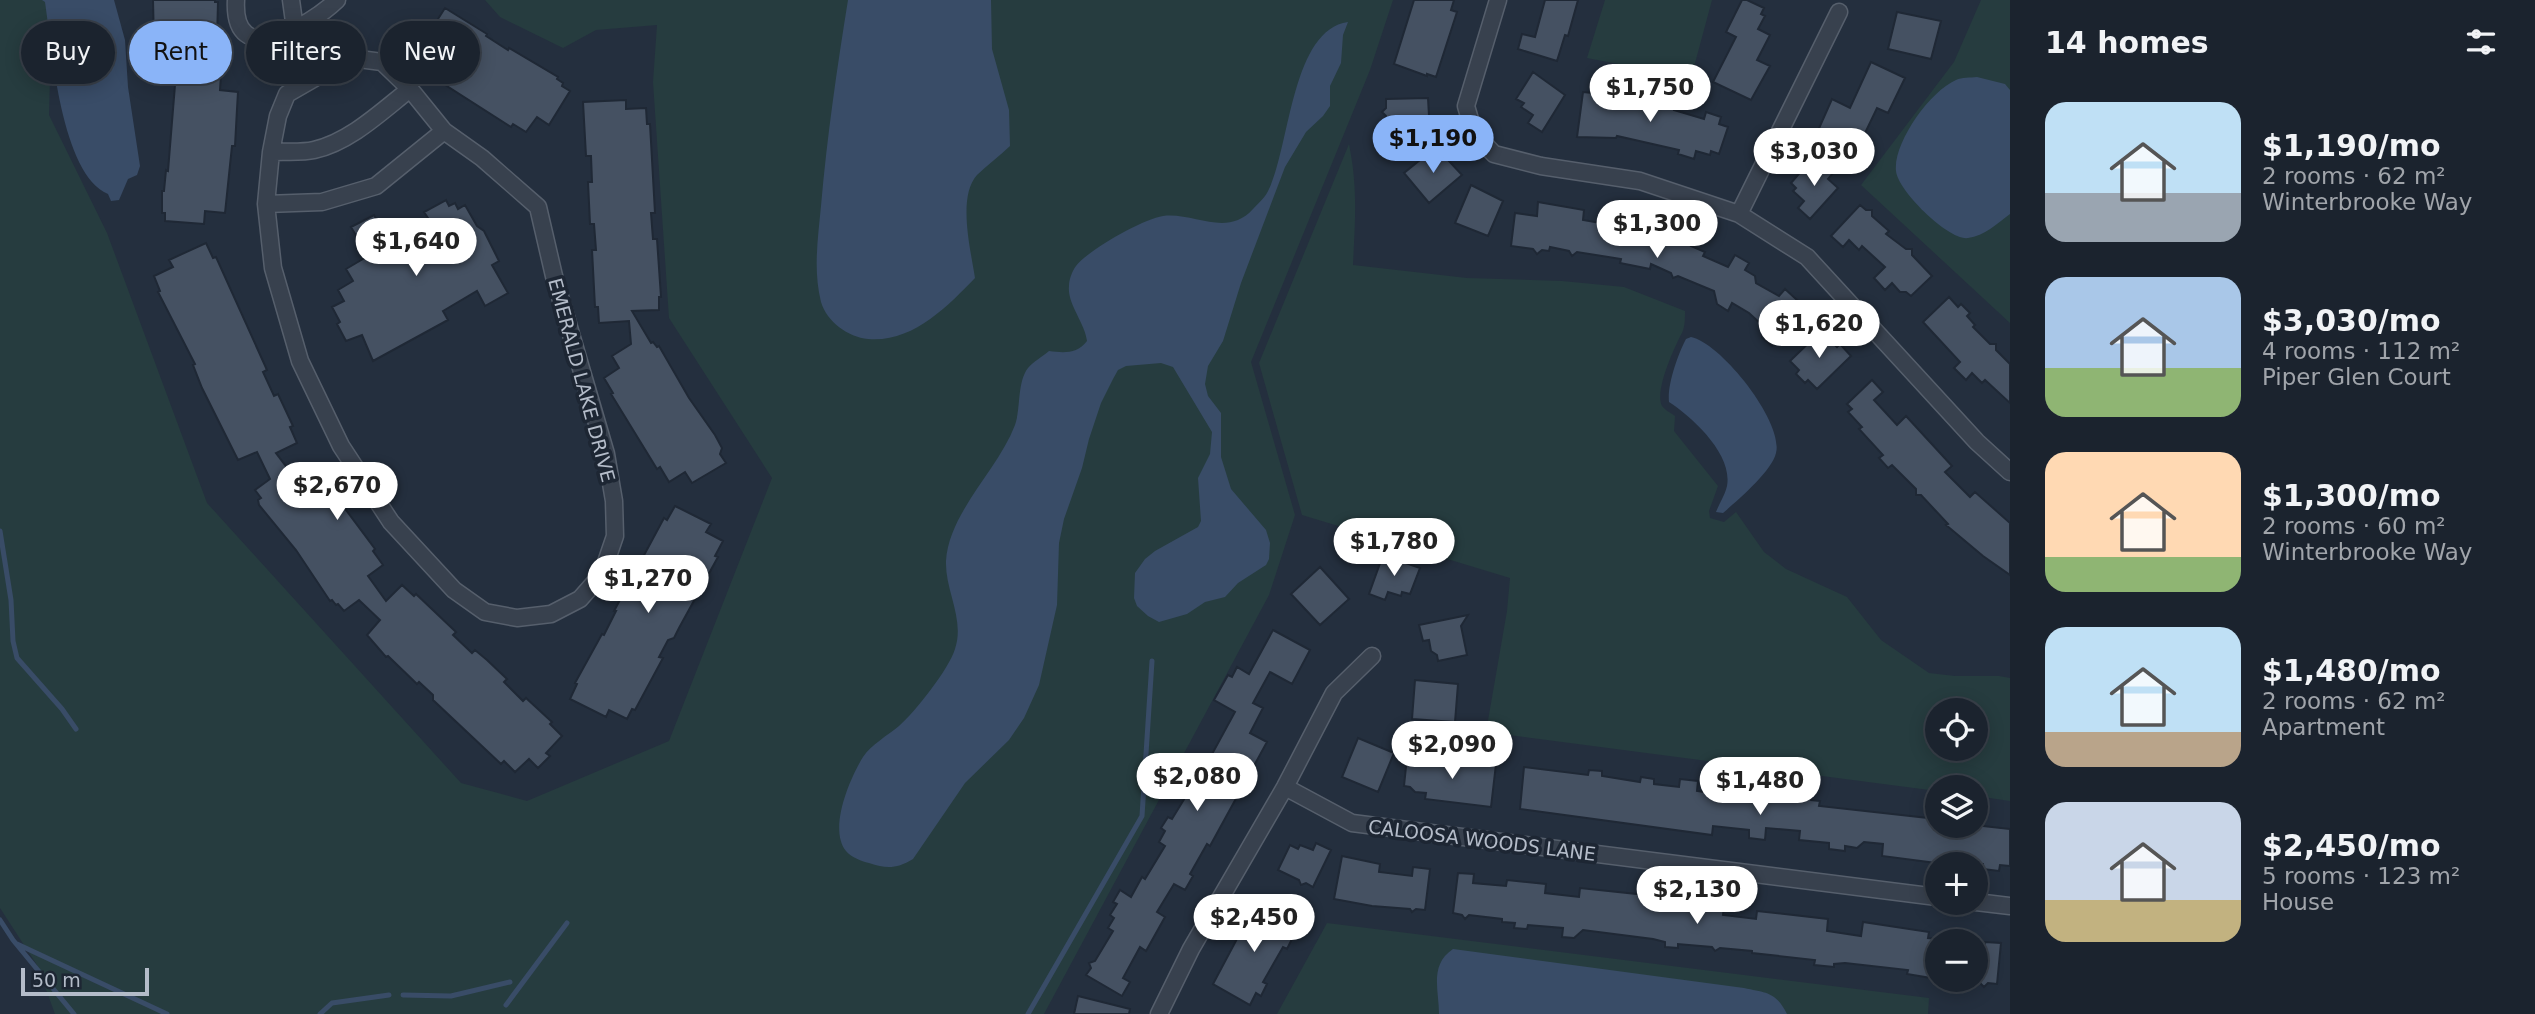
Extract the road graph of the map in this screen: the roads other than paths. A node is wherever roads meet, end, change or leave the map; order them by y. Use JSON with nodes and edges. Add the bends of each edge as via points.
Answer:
{"nodes":[{"id":1,"x":236,"y":0,"type":"edge"},
{"id":2,"x":291,"y":0,"type":"edge"},
{"id":3,"x":337,"y":0,"type":"edge"},
{"id":4,"x":1499,"y":0,"type":"edge"},
{"id":5,"x":1839,"y":12,"type":"dead end"},
{"id":6,"x":294,"y":21,"type":"edge"},
{"id":7,"x":307,"y":21,"type":"edge"},
{"id":8,"x":246,"y":34,"type":"edge"},
{"id":9,"x":366,"y":59,"type":"edge"},
{"id":10,"x":304,"y":84,"type":"edge"},
{"id":11,"x":410,"y":89,"type":"junction"},
{"id":12,"x":444,"y":131,"type":"junction"},
{"id":13,"x":271,"y":152,"type":"junction"},
{"id":14,"x":266,"y":204,"type":"junction"},
{"id":15,"x":1739,"y":214,"type":"junction"},
{"id":16,"x":2010,"y":472,"type":"edge"},
{"id":17,"x":1372,"y":656,"type":"dead end"},
{"id":18,"x":1285,"y":787,"type":"junction"},
{"id":19,"x":1925,"y":895,"type":"edge"},
{"id":20,"x":1988,"y":903,"type":"edge"},
{"id":21,"x":2010,"y":906,"type":"edge"},
{"id":22,"x":1159,"y":1014,"type":"edge"}],
"edges":[{"from":1,"to":8,"type":"street","via":[[235,16]]},
{"from":2,"to":6,"type":"street"},
{"from":3,"to":7,"type":"street"},
{"from":4,"to":15,"type":"street","via":[[1466,106],[1474,133],[1494,154],[1640,181]]},
{"from":5,"to":15,"type":"street"},
{"from":9,"to":11,"type":"street","name":"EMERALD LAKE DRIVE","via":[[382,62]]},
{"from":10,"to":13,"type":"street","name":"EMERALD LAKE DRIVE","via":[[287,94]]},
{"from":11,"to":12,"type":"street","name":"EMERALD LAKE DRIVE"},
{"from":11,"to":13,"type":"street","via":[[342,138],[314,150]]},
{"from":12,"to":14,"type":"street","via":[[376,186],[322,202]]},
{"from":12,"to":14,"type":"street","name":"EMERALD LAKE DRIVE","via":[[538,207],[606,454],[615,536],[602,574],[580,599],[551,614],[517,618],[485,612],[454,590],[391,522],[341,446],[300,361],[273,268]]},
{"from":13,"to":14,"type":"street","name":"EMERALD LAKE DRIVE"},
{"from":15,"to":16,"type":"street","via":[[1807,257]]},
{"from":17,"to":18,"type":"street","via":[[1334,693]]},
{"from":18,"to":19,"type":"street","name":"CALOOSA WOODS LANE","via":[[1352,823]]},
{"from":18,"to":22,"type":"street","via":[[1191,949]]},
{"from":20,"to":21,"type":"street"}]}
